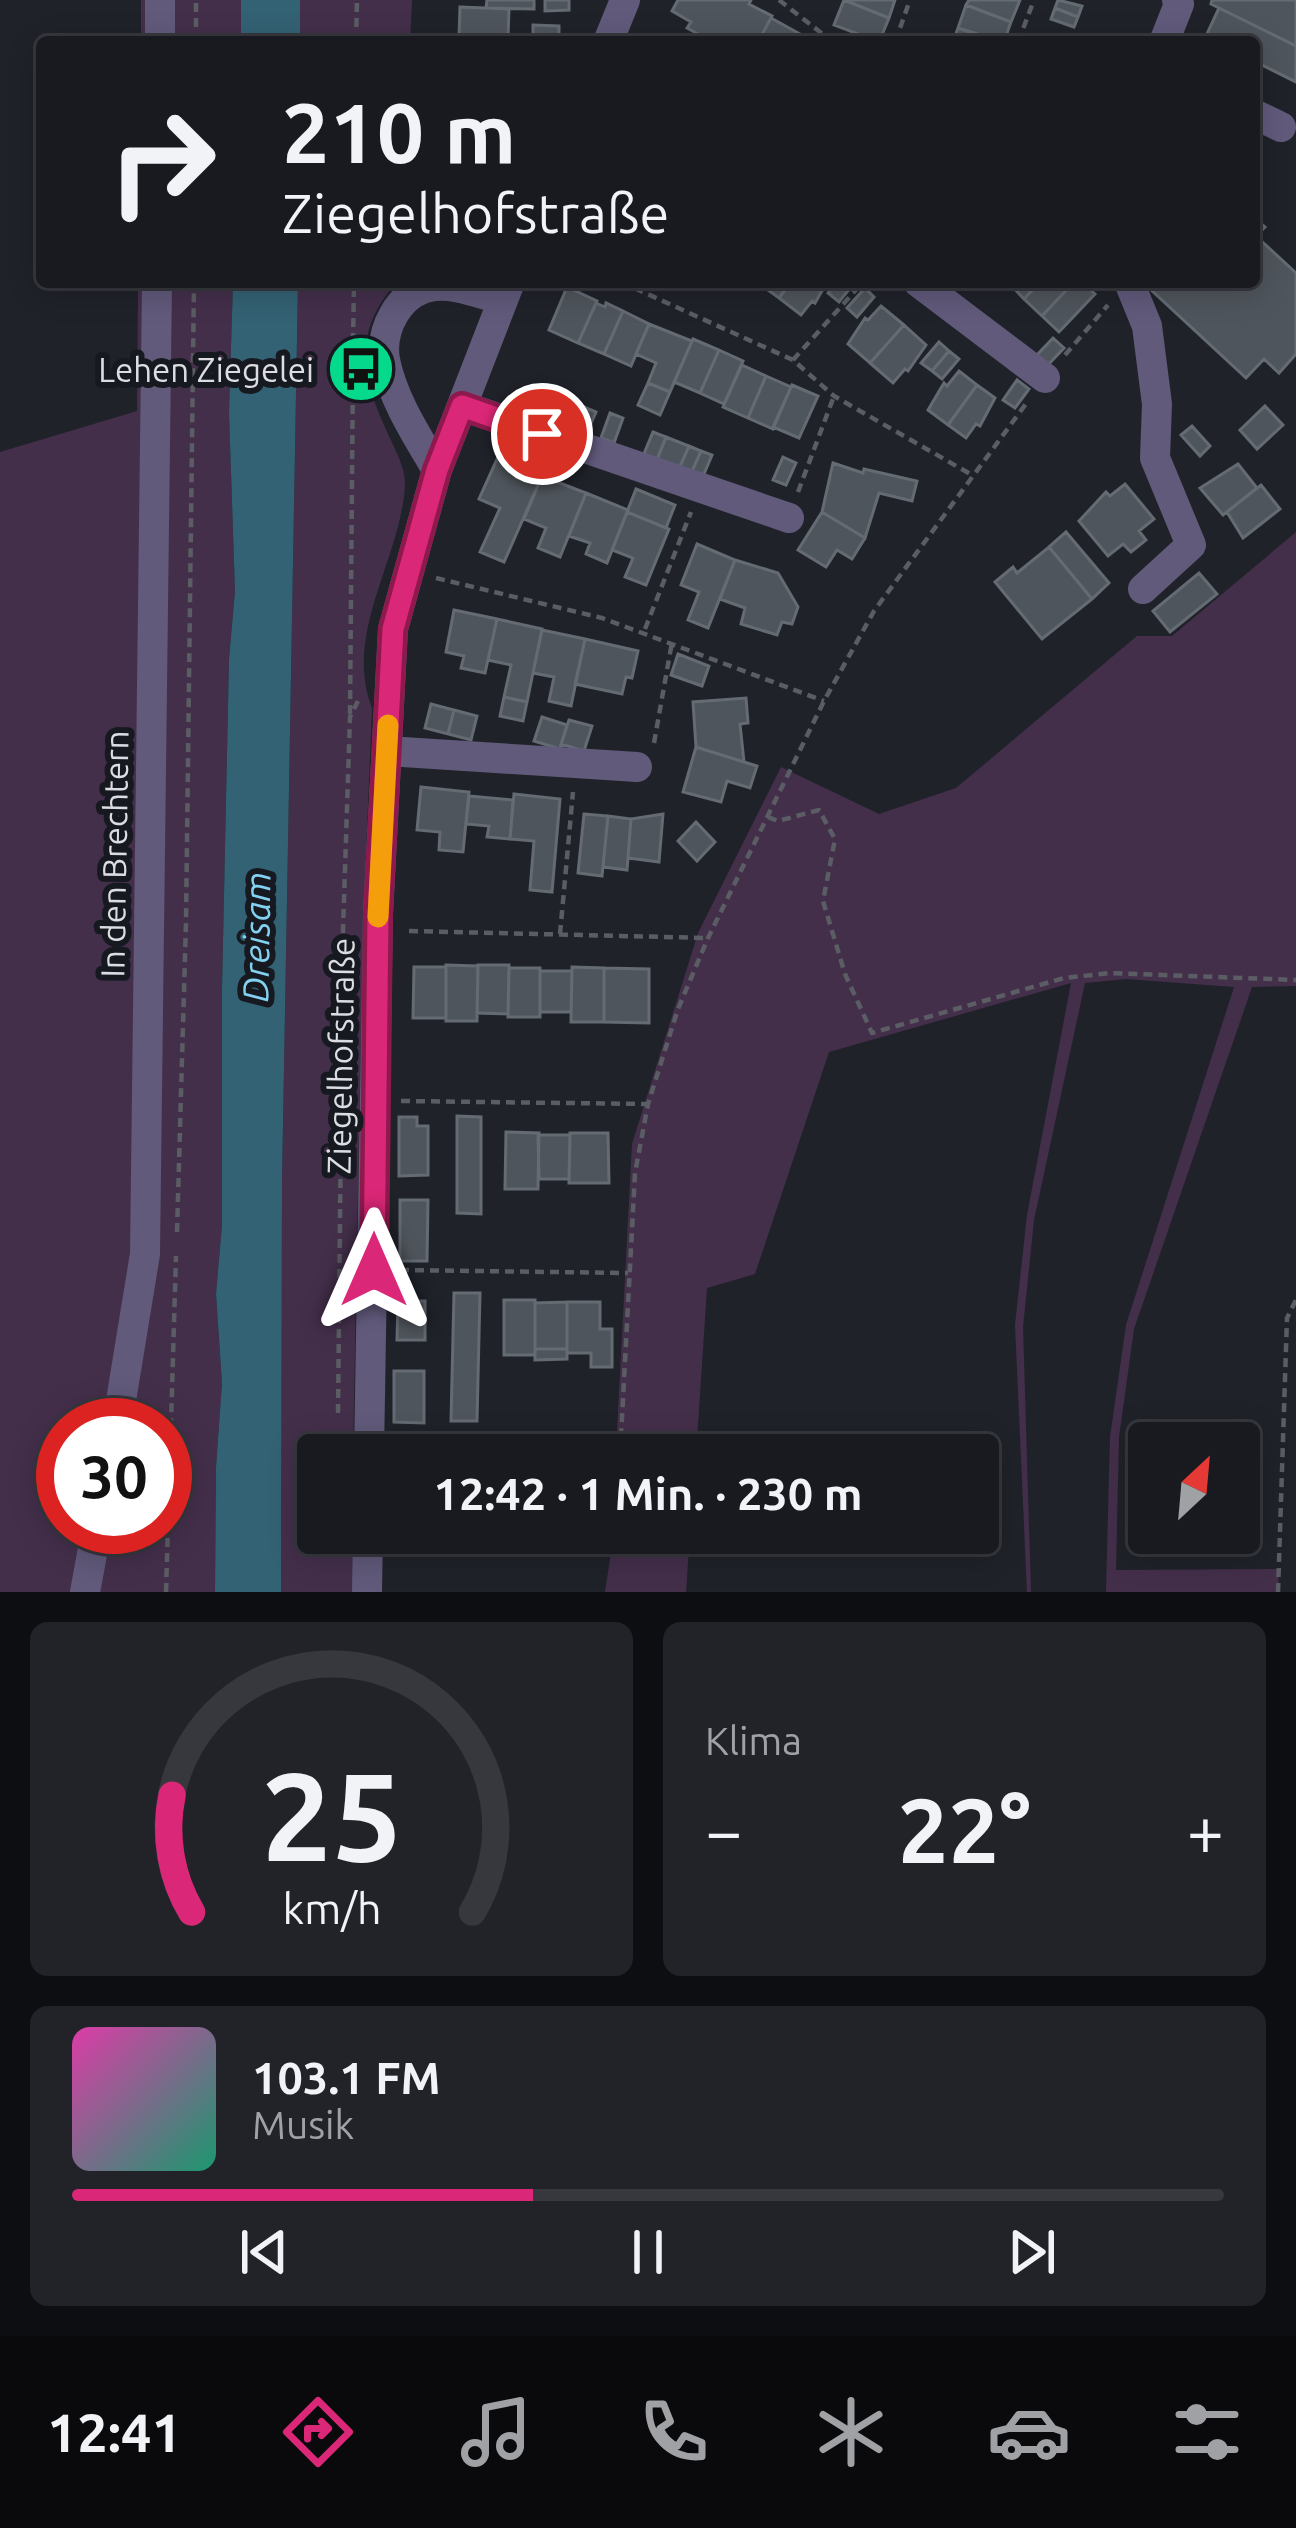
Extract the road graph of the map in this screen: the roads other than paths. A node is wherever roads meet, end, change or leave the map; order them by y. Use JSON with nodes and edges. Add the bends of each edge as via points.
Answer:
{"nodes":[{"id":1,"x":160,"y":0,"type":"edge"},
{"id":2,"x":625,"y":0,"type":"edge"},
{"id":3,"x":1177,"y":0,"type":"edge"},
{"id":4,"x":160,"y":36,"type":"edge"},
{"id":5,"x":610,"y":36,"type":"edge"},
{"id":6,"x":1166,"y":36,"type":"edge"},
{"id":7,"x":157,"y":288,"type":"edge"},
{"id":8,"x":426,"y":288,"type":"edge"},
{"id":9,"x":458,"y":288,"type":"edge"},
{"id":10,"x":926,"y":288,"type":"edge"},
{"id":11,"x":1122,"y":290,"type":"edge"},
{"id":12,"x":507,"y":291,"type":"edge"},
{"id":13,"x":1045,"y":378,"type":"road end"},
{"id":14,"x":462,"y":406,"type":"junction"},
{"id":15,"x":437,"y":470,"type":"junction"},
{"id":16,"x":789,"y":518,"type":"road end"},
{"id":17,"x":1143,"y":589,"type":"dead end"},
{"id":18,"x":387,"y":751,"type":"junction"},
{"id":19,"x":637,"y":766,"type":"road end"},
{"id":20,"x":121,"y":1398,"type":"edge"},
{"id":21,"x":369,"y":1434,"type":"edge"},
{"id":22,"x":93,"y":1554,"type":"edge"},
{"id":23,"x":368,"y":1554,"type":"edge"},
{"id":24,"x":85,"y":1592,"type":"edge"},
{"id":25,"x":367,"y":1592,"type":"edge"}],
"edges":[{"from":1,"to":4,"type":"street"},
{"from":2,"to":5,"type":"street"},
{"from":3,"to":6,"type":"street"},
{"from":7,"to":20,"type":"street","name":"In den Brechtern","via":[[145,1254]]},
{"from":8,"to":15,"type":"street","name":"Ziegelhofstraße","via":[[389,321],[384,357]]},
{"from":9,"to":12,"type":"street","name":"Ziegelhofstraße"},
{"from":10,"to":13,"type":"street"},
{"from":11,"to":17,"type":"street","via":[[1147,326],[1155,458],[1191,544]]},
{"from":12,"to":14,"type":"street","name":"Ziegelhofstraße"},
{"from":14,"to":15,"type":"street","name":"Ziegelhofstraße"},
{"from":14,"to":16,"type":"street"},
{"from":15,"to":18,"type":"street","name":"Ziegelhofstraße","via":[[393,629]]},
{"from":18,"to":19,"type":"street"},
{"from":18,"to":21,"type":"street","name":"Ziegelhofstraße"},
{"from":22,"to":24,"type":"street"},
{"from":23,"to":25,"type":"street"}]}
